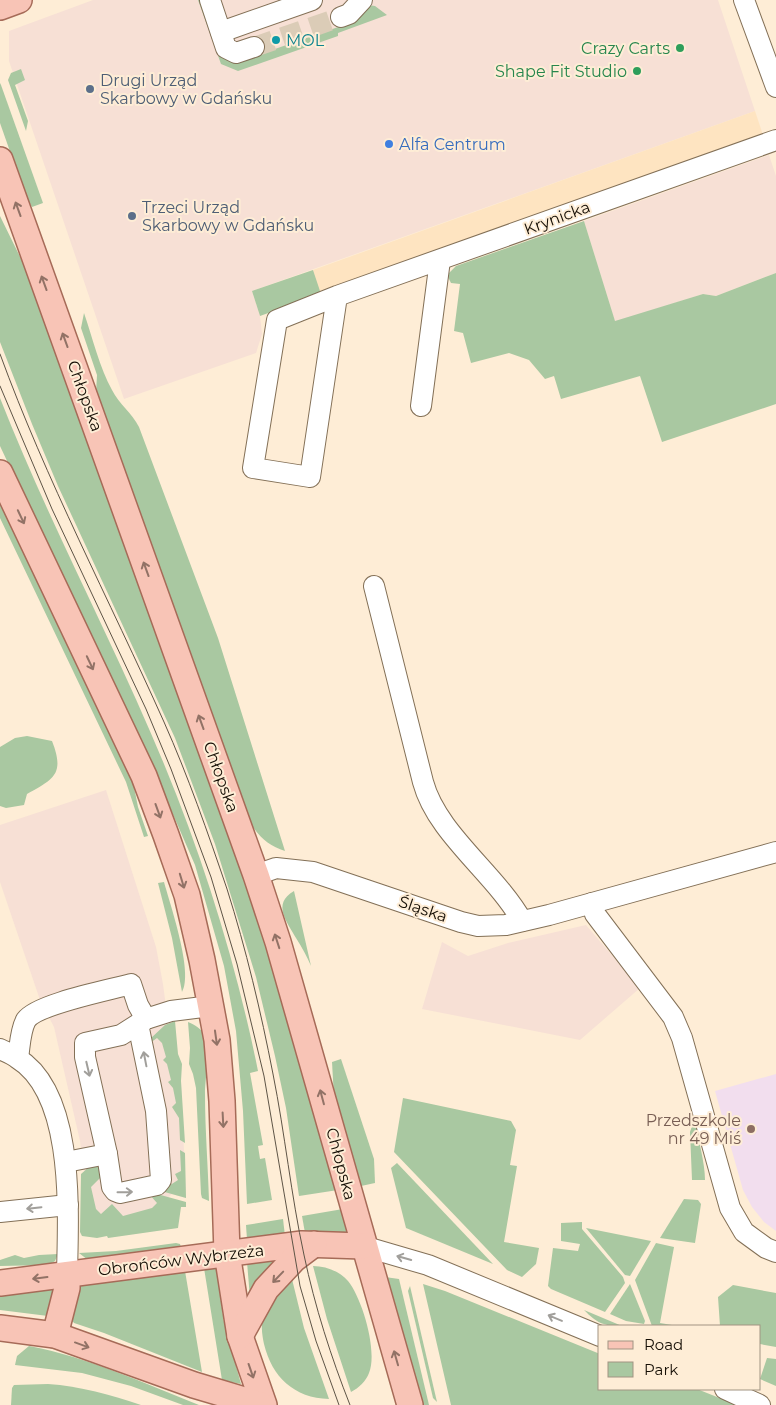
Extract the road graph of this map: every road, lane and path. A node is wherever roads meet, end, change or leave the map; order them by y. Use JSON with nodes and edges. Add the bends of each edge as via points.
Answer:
{"nodes":[{"id":1,"x":19,"y":0,"type":"edge"},
{"id":2,"x":210,"y":0,"type":"edge"},
{"id":3,"x":312,"y":0,"type":"edge"},
{"id":4,"x":362,"y":0,"type":"edge"},
{"id":5,"x":744,"y":0,"type":"edge"},
{"id":6,"x":0,"y":7,"type":"edge"},
{"id":7,"x":341,"y":17,"type":"tunnel mouth"},
{"id":8,"x":220,"y":32,"type":"junction"},
{"id":9,"x":254,"y":47,"type":"tunnel mouth"},
{"id":10,"x":776,"y":87,"type":"edge"},
{"id":11,"x":776,"y":140,"type":"edge"},
{"id":12,"x":0,"y":160,"type":"edge"},
{"id":13,"x":440,"y":260,"type":"junction"},
{"id":14,"x":337,"y":296,"type":"junction"},
{"id":15,"x":421,"y":406,"type":"dead end"},
{"id":16,"x":0,"y":472,"type":"edge"},
{"id":17,"x":374,"y":586,"type":"dead end"},
{"id":18,"x":776,"y":852,"type":"edge"},
{"id":19,"x":256,"y":875,"type":"junction"},
{"id":20,"x":592,"y":903,"type":"junction"},
{"id":21,"x":522,"y":921,"type":"junction"},
{"id":22,"x":211,"y":1006,"type":"junction"},
{"id":23,"x":142,"y":1022,"type":"junction"},
{"id":24,"x":0,"y":1049,"type":"edge"},
{"id":25,"x":18,"y":1058,"type":"junction"},
{"id":26,"x":108,"y":1154,"type":"junction"},
{"id":27,"x":66,"y":1162,"type":"junction"},
{"id":28,"x":68,"y":1205,"type":"junction"},
{"id":29,"x":0,"y":1212,"type":"edge"},
{"id":30,"x":314,"y":1244,"type":"junction"},
{"id":31,"x":363,"y":1246,"type":"junction"},
{"id":32,"x":776,"y":1252,"type":"edge"},
{"id":33,"x":227,"y":1253,"type":"junction"},
{"id":34,"x":67,"y":1274,"type":"junction"},
{"id":35,"x":0,"y":1283,"type":"edge"},
{"id":36,"x":0,"y":1328,"type":"edge"},
{"id":37,"x":55,"y":1335,"type":"junction"},
{"id":38,"x":598,"y":1335,"type":"edge"},
{"id":39,"x":240,"y":1336,"type":"junction"},
{"id":40,"x":727,"y":1390,"type":"edge"},
{"id":41,"x":262,"y":1405,"type":"edge"},
{"id":42,"x":410,"y":1405,"type":"edge"},
{"id":43,"x":760,"y":1405,"type":"edge"}],
"edges":[{"from":1,"to":6,"type":"main road"},
{"from":2,"to":8,"type":"street"},
{"from":3,"to":8,"type":"street"},
{"from":4,"to":7,"type":"street","via":[[349,14]]},
{"from":5,"to":10,"type":"street"},
{"from":8,"to":9,"type":"street","via":[[230,51],[236,53]]},
{"from":11,"to":13,"type":"street","name":"Krynicka"},
{"from":19,"to":12,"type":"main road","name":"Chłopska","one_way":true},
{"from":13,"to":14,"type":"street","name":"Krynicka"},
{"from":13,"to":15,"type":"street"},
{"from":14,"to":14,"type":"street","name":"Krynicka","via":[[310,477],[253,468],[277,320]]},
{"from":16,"to":22,"type":"main road","one_way":true,"via":[[156,804],[187,895]]},
{"from":17,"to":21,"type":"street","via":[[430,804],[513,905]]},
{"from":18,"to":20,"type":"street","name":"Śląska"},
{"from":19,"to":21,"type":"street","name":"Śląska","via":[[276,868],[313,872],[478,926]]},
{"from":31,"to":19,"type":"main road","name":"Chłopska","one_way":true,"via":[[296,1003]]},
{"from":20,"to":21,"type":"street","name":"Śląska"},
{"from":20,"to":32,"type":"street","via":[[595,914],[674,1017],[730,1208],[744,1232]]},
{"from":22,"to":23,"type":"street","via":[[171,1011]]},
{"from":22,"to":33,"type":"main road","one_way":true,"via":[[222,1101]]},
{"from":23,"to":25,"type":"street","via":[[130,984],[50,1006],[26,1020]]},
{"from":23,"to":26,"type":"street","one_way":true,"via":[[121,1035],[86,1043],[85,1057]]},
{"from":26,"to":23,"type":"street","one_way":true,"via":[[115,1191],[125,1194],[160,1182],[156,1111]]},
{"from":24,"to":25,"type":"street"},
{"from":25,"to":27,"type":"street","via":[[46,1090],[57,1119]]},
{"from":26,"to":27,"type":"street"},
{"from":27,"to":28,"type":"street"},
{"from":28,"to":29,"type":"street","one_way":true},
{"from":28,"to":34,"type":"street"},
{"from":30,"to":31,"type":"main road","name":"Obrońców Wybrzeża"},
{"from":30,"to":33,"type":"main road","name":"Obrońców Wybrzeża"},
{"from":30,"to":39,"type":"main road","one_way":true,"via":[[294,1259],[266,1289]]},
{"from":38,"to":31,"type":"street","one_way":true,"via":[[428,1264]]},
{"from":42,"to":31,"type":"main road","name":"Chłopska","one_way":true},
{"from":33,"to":34,"type":"main road","name":"Obrońców Wybrzeża"},
{"from":33,"to":39,"type":"main road"},
{"from":34,"to":35,"type":"main road","name":"Obrońców Wybrzeża","one_way":true},
{"from":34,"to":37,"type":"main road","via":[[67,1288]]},
{"from":36,"to":37,"type":"main road"},
{"from":37,"to":41,"type":"main road","one_way":true,"via":[[194,1385]]},
{"from":39,"to":41,"type":"main road","one_way":true},
{"from":40,"to":43,"type":"street"}]}
